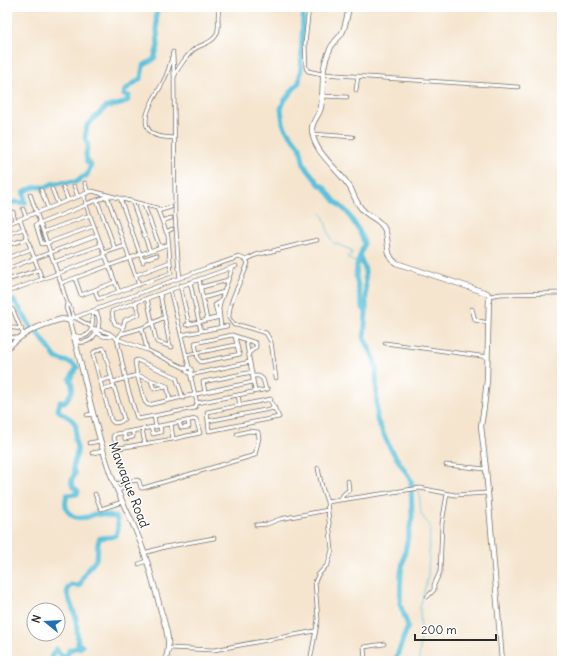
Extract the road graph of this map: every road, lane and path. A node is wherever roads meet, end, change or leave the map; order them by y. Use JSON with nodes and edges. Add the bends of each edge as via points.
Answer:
{"nodes":[{"id":1,"x":220,"y":7,"type":"edge"},
{"id":2,"x":309,"y":7,"type":"edge"},
{"id":3,"x":349,"y":7,"type":"edge"},
{"id":4,"x":322,"y":74,"type":"junction"},
{"id":5,"x":358,"y":76,"type":"junction"},
{"id":6,"x":174,"y":78,"type":"junction"},
{"id":7,"x":518,"y":87,"type":"dead end"},
{"id":8,"x":356,"y":90,"type":"dead end"},
{"id":9,"x":321,"y":96,"type":"junction"},
{"id":10,"x":347,"y":97,"type":"dead end"},
{"id":11,"x":312,"y":134,"type":"junction"},
{"id":12,"x":353,"y":137,"type":"dead end"},
{"id":13,"x":174,"y":138,"type":"junction"},
{"id":14,"x":85,"y":183,"type":"dead end"},
{"id":15,"x":74,"y":186,"type":"dead end"},
{"id":16,"x":63,"y":187,"type":"dead end"},
{"id":17,"x":52,"y":189,"type":"dead end"},
{"id":18,"x":41,"y":190,"type":"dead end"},
{"id":19,"x":88,"y":193,"type":"junction"},
{"id":20,"x":30,"y":194,"type":"dead end"},
{"id":21,"x":84,"y":194,"type":"junction"},
{"id":22,"x":78,"y":196,"type":"junction"},
{"id":23,"x":108,"y":196,"type":"junction"},
{"id":24,"x":120,"y":198,"type":"junction"},
{"id":25,"x":68,"y":200,"type":"junction"},
{"id":26,"x":97,"y":200,"type":"junction"},
{"id":27,"x":132,"y":201,"type":"junction"},
{"id":28,"x":58,"y":204,"type":"junction"},
{"id":29,"x":144,"y":204,"type":"junction"},
{"id":30,"x":86,"y":205,"type":"junction"},
{"id":31,"x":171,"y":207,"type":"dead end"},
{"id":32,"x":48,"y":208,"type":"junction"},
{"id":33,"x":23,"y":209,"type":"dead end"},
{"id":34,"x":158,"y":211,"type":"junction"},
{"id":35,"x":13,"y":212,"type":"dead end"},
{"id":36,"x":36,"y":212,"type":"junction"},
{"id":37,"x":90,"y":215,"type":"junction"},
{"id":38,"x":26,"y":217,"type":"junction"},
{"id":39,"x":171,"y":218,"type":"dead end"},
{"id":40,"x":20,"y":219,"type":"junction"},
{"id":41,"x":15,"y":221,"type":"junction"},
{"id":42,"x":162,"y":221,"type":"junction"},
{"id":43,"x":40,"y":223,"type":"junction"},
{"id":44,"x":7,"y":224,"type":"edge"},
{"id":45,"x":94,"y":226,"type":"junction"},
{"id":46,"x":23,"y":229,"type":"junction"},
{"id":47,"x":172,"y":229,"type":"dead end"},
{"id":48,"x":43,"y":232,"type":"junction"},
{"id":49,"x":166,"y":232,"type":"junction"},
{"id":50,"x":7,"y":235,"type":"edge"},
{"id":51,"x":97,"y":235,"type":"junction"},
{"id":52,"x":27,"y":239,"type":"junction"},
{"id":53,"x":317,"y":240,"type":"dead end"},
{"id":54,"x":47,"y":243,"type":"junction"},
{"id":55,"x":169,"y":244,"type":"junction"},
{"id":56,"x":7,"y":245,"type":"edge"},
{"id":57,"x":101,"y":245,"type":"junction"},
{"id":58,"x":125,"y":246,"type":"junction"},
{"id":59,"x":160,"y":247,"type":"junction"},
{"id":60,"x":31,"y":249,"type":"junction"},
{"id":61,"x":115,"y":249,"type":"junction"},
{"id":62,"x":150,"y":251,"type":"junction"},
{"id":63,"x":51,"y":253,"type":"junction"},
{"id":64,"x":105,"y":254,"type":"junction"},
{"id":65,"x":140,"y":254,"type":"junction"},
{"id":66,"x":157,"y":255,"type":"dead end"},
{"id":67,"x":7,"y":258,"type":"edge"},
{"id":68,"x":130,"y":258,"type":"junction"},
{"id":69,"x":34,"y":259,"type":"junction"},
{"id":70,"x":246,"y":260,"type":"junction"},
{"id":71,"x":54,"y":262,"type":"junction"},
{"id":72,"x":170,"y":262,"type":"junction"},
{"id":73,"x":109,"y":266,"type":"junction"},
{"id":74,"x":236,"y":266,"type":"dead end"},
{"id":75,"x":231,"y":268,"type":"junction"},
{"id":76,"x":7,"y":269,"type":"edge"},
{"id":77,"x":38,"y":270,"type":"junction"},
{"id":78,"x":58,"y":273,"type":"junction"},
{"id":79,"x":136,"y":275,"type":"junction"},
{"id":80,"x":75,"y":278,"type":"junction"},
{"id":81,"x":180,"y":278,"type":"junction"},
{"id":82,"x":42,"y":279,"type":"junction"},
{"id":83,"x":199,"y":279,"type":"junction"},
{"id":84,"x":7,"y":280,"type":"edge"},
{"id":85,"x":228,"y":280,"type":"junction"},
{"id":86,"x":115,"y":282,"type":"junction"},
{"id":87,"x":190,"y":282,"type":"junction"},
{"id":88,"x":61,"y":283,"type":"junction"},
{"id":89,"x":139,"y":285,"type":"junction"},
{"id":90,"x":180,"y":285,"type":"junction"},
{"id":91,"x":202,"y":287,"type":"junction"},
{"id":92,"x":7,"y":289,"type":"edge"},
{"id":93,"x":95,"y":290,"type":"junction"},
{"id":94,"x":170,"y":290,"type":"junction"},
{"id":95,"x":7,"y":292,"type":"edge"},
{"id":96,"x":119,"y":292,"type":"junction"},
{"id":97,"x":224,"y":292,"type":"junction"},
{"id":98,"x":562,"y":293,"type":"edge"},
{"id":99,"x":160,"y":294,"type":"junction"},
{"id":100,"x":489,"y":296,"type":"junction"},
{"id":101,"x":147,"y":298,"type":"junction"},
{"id":102,"x":203,"y":298,"type":"junction"},
{"id":103,"x":135,"y":302,"type":"junction"},
{"id":104,"x":7,"y":307,"type":"edge"},
{"id":105,"x":472,"y":309,"type":"dead end"},
{"id":106,"x":91,"y":312,"type":"junction"},
{"id":107,"x":165,"y":317,"type":"junction"},
{"id":108,"x":219,"y":317,"type":"junction"},
{"id":109,"x":69,"y":318,"type":"junction"},
{"id":110,"x":7,"y":319,"type":"edge"},
{"id":111,"x":207,"y":320,"type":"junction"},
{"id":112,"x":198,"y":321,"type":"junction"},
{"id":113,"x":153,"y":322,"type":"junction"},
{"id":114,"x":488,"y":323,"type":"junction"},
{"id":115,"x":227,"y":326,"type":"dead end"},
{"id":116,"x":7,"y":327,"type":"edge"},
{"id":117,"x":123,"y":327,"type":"junction"},
{"id":118,"x":221,"y":327,"type":"junction"},
{"id":119,"x":92,"y":328,"type":"junction"},
{"id":120,"x":142,"y":328,"type":"junction"},
{"id":121,"x":23,"y":331,"type":"junction"},
{"id":122,"x":98,"y":331,"type":"junction"},
{"id":123,"x":201,"y":331,"type":"junction"},
{"id":124,"x":121,"y":334,"type":"junction"},
{"id":125,"x":75,"y":335,"type":"junction"},
{"id":126,"x":182,"y":335,"type":"junction"},
{"id":127,"x":235,"y":336,"type":"junction"},
{"id":128,"x":7,"y":337,"type":"edge"},
{"id":129,"x":18,"y":338,"type":"junction"},
{"id":130,"x":117,"y":339,"type":"junction"},
{"id":131,"x":246,"y":340,"type":"junction"},
{"id":132,"x":385,"y":343,"type":"dead end"},
{"id":133,"x":236,"y":345,"type":"junction"},
{"id":134,"x":7,"y":348,"type":"edge"},
{"id":135,"x":147,"y":350,"type":"junction"},
{"id":136,"x":197,"y":353,"type":"junction"},
{"id":137,"x":249,"y":353,"type":"junction"},
{"id":138,"x":186,"y":355,"type":"junction"},
{"id":139,"x":488,"y":357,"type":"junction"},
{"id":140,"x":250,"y":362,"type":"junction"},
{"id":141,"x":188,"y":368,"type":"junction"},
{"id":142,"x":252,"y":372,"type":"junction"},
{"id":143,"x":190,"y":374,"type":"junction"},
{"id":144,"x":137,"y":375,"type":"junction"},
{"id":145,"x":253,"y":376,"type":"junction"},
{"id":146,"x":111,"y":378,"type":"junction"},
{"id":147,"x":276,"y":378,"type":"dead end"},
{"id":148,"x":125,"y":379,"type":"junction"},
{"id":149,"x":100,"y":381,"type":"junction"},
{"id":150,"x":151,"y":381,"type":"junction"},
{"id":151,"x":113,"y":382,"type":"junction"},
{"id":152,"x":253,"y":382,"type":"junction"},
{"id":153,"x":114,"y":387,"type":"junction"},
{"id":154,"x":167,"y":387,"type":"junction"},
{"id":155,"x":102,"y":390,"type":"junction"},
{"id":156,"x":255,"y":391,"type":"junction"},
{"id":157,"x":205,"y":392,"type":"junction"},
{"id":158,"x":195,"y":394,"type":"junction"},
{"id":159,"x":238,"y":395,"type":"junction"},
{"id":160,"x":183,"y":398,"type":"junction"},
{"id":161,"x":170,"y":400,"type":"junction"},
{"id":162,"x":197,"y":403,"type":"junction"},
{"id":163,"x":245,"y":405,"type":"junction"},
{"id":164,"x":240,"y":406,"type":"junction"},
{"id":165,"x":234,"y":407,"type":"junction"},
{"id":166,"x":275,"y":408,"type":"junction"},
{"id":167,"x":248,"y":414,"type":"junction"},
{"id":168,"x":242,"y":415,"type":"junction"},
{"id":169,"x":154,"y":416,"type":"junction"},
{"id":170,"x":236,"y":416,"type":"junction"},
{"id":171,"x":188,"y":421,"type":"junction"},
{"id":172,"x":208,"y":421,"type":"junction"},
{"id":173,"x":179,"y":422,"type":"junction"},
{"id":174,"x":170,"y":424,"type":"junction"},
{"id":175,"x":244,"y":424,"type":"junction"},
{"id":176,"x":158,"y":426,"type":"junction"},
{"id":177,"x":152,"y":428,"type":"junction"},
{"id":178,"x":142,"y":429,"type":"junction"},
{"id":179,"x":133,"y":431,"type":"junction"},
{"id":180,"x":124,"y":432,"type":"junction"},
{"id":181,"x":237,"y":434,"type":"dead end"},
{"id":182,"x":173,"y":439,"type":"junction"},
{"id":183,"x":100,"y":441,"type":"junction"},
{"id":184,"x":89,"y":443,"type":"dead end"},
{"id":185,"x":145,"y":444,"type":"junction"},
{"id":186,"x":103,"y":451,"type":"junction"},
{"id":187,"x":92,"y":454,"type":"dead end"},
{"id":188,"x":446,"y":465,"type":"dead end"},
{"id":189,"x":318,"y":468,"type":"dead end"},
{"id":190,"x":486,"y":469,"type":"junction"},
{"id":191,"x":348,"y":481,"type":"dead end"},
{"id":192,"x":114,"y":484,"type":"junction"},
{"id":193,"x":126,"y":488,"type":"dead end"},
{"id":194,"x":117,"y":490,"type":"junction"},
{"id":195,"x":488,"y":493,"type":"junction"},
{"id":196,"x":95,"y":494,"type":"dead end"},
{"id":197,"x":447,"y":494,"type":"junction"},
{"id":198,"x":341,"y":499,"type":"junction"},
{"id":199,"x":122,"y":502,"type":"junction"},
{"id":200,"x":327,"y":502,"type":"junction"},
{"id":201,"x":328,"y":510,"type":"junction"},
{"id":202,"x":256,"y":525,"type":"dead end"},
{"id":203,"x":214,"y":538,"type":"dead end"},
{"id":204,"x":144,"y":553,"type":"junction"},
{"id":205,"x":146,"y":561,"type":"junction"},
{"id":206,"x":138,"y":564,"type":"dead end"},
{"id":207,"x":427,"y":597,"type":"dead end"},
{"id":208,"x":315,"y":631,"type":"junction"},
{"id":209,"x":384,"y":644,"type":"dead end"},
{"id":210,"x":168,"y":648,"type":"junction"},
{"id":211,"x":166,"y":661,"type":"edge"},
{"id":212,"x":310,"y":661,"type":"edge"},
{"id":213,"x":365,"y":661,"type":"edge"},
{"id":214,"x":502,"y":661,"type":"edge"}],
"edges":[{"from":1,"to":6,"type":"street","via":[[217,16],[219,28],[215,37],[185,59]]},
{"from":2,"to":4,"type":"street","via":[[305,44],[306,68],[308,71]]},
{"from":3,"to":4,"type":"street","via":[[341,34],[329,51]]},
{"from":4,"to":5,"type":"street"},
{"from":4,"to":9,"type":"street"},
{"from":5,"to":7,"type":"street"},
{"from":5,"to":8,"type":"street"},
{"from":6,"to":13,"type":"street"},
{"from":6,"to":13,"type":"street","via":[[173,52],[164,81],[149,109],[146,123],[152,133],[160,137]]},
{"from":9,"to":10,"type":"street"},
{"from":9,"to":11,"type":"street","via":[[321,109],[312,124]]},
{"from":11,"to":12,"type":"street"},
{"from":11,"to":100,"type":"street","via":[[318,149],[336,168],[351,189],[354,199],[367,215],[380,223],[387,234],[388,253],[392,260],[487,293]]},
{"from":13,"to":81,"type":"street","via":[[175,216]]},
{"from":14,"to":19,"type":"street"},
{"from":15,"to":22,"type":"street"},
{"from":16,"to":25,"type":"street"},
{"from":17,"to":28,"type":"street"},
{"from":18,"to":32,"type":"street"},
{"from":19,"to":21,"type":"street"},
{"from":19,"to":23,"type":"street","via":[[92,191]]},
{"from":20,"to":36,"type":"street"},
{"from":21,"to":22,"type":"street"},
{"from":21,"to":30,"type":"street"},
{"from":22,"to":25,"type":"street"},
{"from":23,"to":24,"type":"street"},
{"from":23,"to":26,"type":"street"},
{"from":23,"to":58,"type":"street"},
{"from":24,"to":27,"type":"street"},
{"from":24,"to":65,"type":"street"},
{"from":25,"to":28,"type":"street"},
{"from":26,"to":30,"type":"street"},
{"from":26,"to":61,"type":"street"},
{"from":27,"to":29,"type":"street"},
{"from":27,"to":62,"type":"street"},
{"from":28,"to":32,"type":"street"},
{"from":29,"to":34,"type":"street","via":[[157,208]]},
{"from":29,"to":59,"type":"street"},
{"from":30,"to":37,"type":"street"},
{"from":30,"to":43,"type":"street"},
{"from":31,"to":34,"type":"street"},
{"from":32,"to":36,"type":"street"},
{"from":33,"to":38,"type":"street"},
{"from":34,"to":42,"type":"street"},
{"from":35,"to":41,"type":"street"},
{"from":36,"to":38,"type":"street"},
{"from":36,"to":43,"type":"street"},
{"from":37,"to":45,"type":"street"},
{"from":37,"to":48,"type":"street"},
{"from":38,"to":40,"type":"street"},
{"from":39,"to":42,"type":"street"},
{"from":40,"to":41,"type":"street"},
{"from":40,"to":46,"type":"street"},
{"from":41,"to":44,"type":"street"},
{"from":42,"to":49,"type":"street"},
{"from":43,"to":48,"type":"street"},
{"from":43,"to":54,"type":"street","via":[[36,226],[42,244]]},
{"from":45,"to":51,"type":"street"},
{"from":45,"to":54,"type":"street"},
{"from":46,"to":50,"type":"street"},
{"from":46,"to":52,"type":"street"},
{"from":47,"to":49,"type":"street"},
{"from":48,"to":54,"type":"street"},
{"from":49,"to":55,"type":"street"},
{"from":51,"to":57,"type":"street"},
{"from":51,"to":63,"type":"street"},
{"from":52,"to":56,"type":"street"},
{"from":52,"to":60,"type":"street"},
{"from":53,"to":70,"type":"street","via":[[256,255]]},
{"from":54,"to":63,"type":"street"},
{"from":55,"to":59,"type":"street"},
{"from":55,"to":72,"type":"street"},
{"from":57,"to":64,"type":"street"},
{"from":57,"to":71,"type":"street"},
{"from":58,"to":61,"type":"street"},
{"from":58,"to":68,"type":"street"},
{"from":59,"to":62,"type":"street"},
{"from":60,"to":67,"type":"street"},
{"from":60,"to":69,"type":"street"},
{"from":61,"to":64,"type":"street"},
{"from":62,"to":65,"type":"street"},
{"from":63,"to":69,"type":"street"},
{"from":63,"to":71,"type":"street"},
{"from":64,"to":73,"type":"street"},
{"from":64,"to":78,"type":"street"},
{"from":65,"to":66,"type":"street","via":[[143,261]]},
{"from":65,"to":68,"type":"street"},
{"from":68,"to":73,"type":"street"},
{"from":68,"to":79,"type":"street"},
{"from":69,"to":76,"type":"street"},
{"from":69,"to":77,"type":"street"},
{"from":70,"to":81,"type":"street","via":[[236,257]]},
{"from":70,"to":147,"type":"street","via":[[248,263],[234,296],[229,318],[234,325],[266,333],[271,342]]},
{"from":71,"to":78,"type":"street"},
{"from":72,"to":79,"type":"street"},
{"from":72,"to":89,"type":"street","via":[[171,273]]},
{"from":73,"to":80,"type":"street"},
{"from":73,"to":86,"type":"street"},
{"from":74,"to":75,"type":"street"},
{"from":75,"to":83,"type":"street"},
{"from":75,"to":85,"type":"street"},
{"from":77,"to":82,"type":"street"},
{"from":77,"to":84,"type":"street"},
{"from":78,"to":82,"type":"street"},
{"from":78,"to":88,"type":"street"},
{"from":79,"to":89,"type":"street"},
{"from":80,"to":88,"type":"street"},
{"from":80,"to":93,"type":"street","via":[[81,295]]},
{"from":81,"to":106,"type":"street"},
{"from":82,"to":95,"type":"street"},
{"from":83,"to":87,"type":"street"},
{"from":83,"to":91,"type":"street"},
{"from":85,"to":91,"type":"street"},
{"from":85,"to":97,"type":"street"},
{"from":86,"to":93,"type":"street"},
{"from":86,"to":96,"type":"street"},
{"from":87,"to":90,"type":"street"},
{"from":87,"to":112,"type":"street"},
{"from":88,"to":109,"type":"street"},
{"from":89,"to":96,"type":"street"},
{"from":90,"to":94,"type":"street"},
{"from":90,"to":112,"type":"street","via":[[188,324]]},
{"from":91,"to":102,"type":"street"},
{"from":92,"to":95,"type":"street"},
{"from":93,"to":96,"type":"street","via":[[98,299]]},
{"from":94,"to":99,"type":"street"},
{"from":94,"to":126,"type":"street"},
{"from":97,"to":102,"type":"street"},
{"from":97,"to":108,"type":"street"},
{"from":98,"to":100,"type":"street"},
{"from":99,"to":101,"type":"street"},
{"from":99,"to":107,"type":"street"},
{"from":100,"to":114,"type":"street"},
{"from":101,"to":103,"type":"street"},
{"from":101,"to":113,"type":"street"},
{"from":102,"to":111,"type":"street"},
{"from":103,"to":117,"type":"street","via":[[139,314],[126,320]]},
{"from":103,"to":117,"type":"street","via":[[112,311],[115,324]]},
{"from":104,"to":110,"type":"street"},
{"from":104,"to":121,"type":"street","via":[[13,310]]},
{"from":105,"to":114,"type":"street","via":[[475,320]]},
{"from":106,"to":109,"type":"street"},
{"from":106,"to":119,"type":"street"},
{"from":106,"to":122,"type":"street","via":[[98,314],[100,319]]},
{"from":107,"to":113,"type":"street"},
{"from":107,"to":113,"type":"street","via":[[171,347],[157,342]]},
{"from":108,"to":111,"type":"street"},
{"from":108,"to":118,"type":"street"},
{"from":109,"to":119,"type":"street"},
{"from":109,"to":121,"type":"street"},
{"from":109,"to":125,"type":"street","name":"Mawaque Road"},
{"from":111,"to":112,"type":"street"},
{"from":112,"to":123,"type":"street"},
{"from":113,"to":120,"type":"street"},
{"from":114,"to":139,"type":"street"},
{"from":115,"to":118,"type":"street"},
{"from":116,"to":121,"type":"street"},
{"from":117,"to":124,"type":"street"},
{"from":118,"to":123,"type":"street"},
{"from":119,"to":122,"type":"street"},
{"from":119,"to":125,"type":"street","via":[[87,335]]},
{"from":120,"to":124,"type":"street"},
{"from":120,"to":135,"type":"street"},
{"from":121,"to":129,"type":"street"},
{"from":122,"to":125,"type":"street","via":[[90,340],[83,343],[78,342]]},
{"from":122,"to":130,"type":"street","via":[[109,333]]},
{"from":123,"to":126,"type":"street"},
{"from":124,"to":130,"type":"street"},
{"from":125,"to":183,"type":"street","name":"Mawaque Road","via":[[90,415]]},
{"from":126,"to":138,"type":"street"},
{"from":127,"to":131,"type":"street"},
{"from":127,"to":133,"type":"street"},
{"from":127,"to":136,"type":"street","via":[[196,343]]},
{"from":128,"to":129,"type":"street"},
{"from":129,"to":134,"type":"street"},
{"from":130,"to":135,"type":"street"},
{"from":130,"to":148,"type":"street"},
{"from":131,"to":137,"type":"street"},
{"from":131,"to":137,"type":"street","via":[[256,344],[254,350]]},
{"from":132,"to":139,"type":"street"},
{"from":133,"to":136,"type":"street"},
{"from":133,"to":136,"type":"street","via":[[240,354],[201,362]]},
{"from":135,"to":141,"type":"street"},
{"from":136,"to":138,"type":"street"},
{"from":137,"to":140,"type":"street"},
{"from":138,"to":141,"type":"street"},
{"from":139,"to":190,"type":"street","via":[[481,426]]},
{"from":140,"to":142,"type":"street"},
{"from":140,"to":143,"type":"street"},
{"from":141,"to":143,"type":"street","via":[[192,370]]},
{"from":142,"to":145,"type":"street"},
{"from":142,"to":157,"type":"street","via":[[204,382]]},
{"from":143,"to":158,"type":"street"},
{"from":144,"to":148,"type":"street"},
{"from":144,"to":150,"type":"street"},
{"from":144,"to":160,"type":"street","via":[[134,362],[137,360],[176,377]]},
{"from":144,"to":161,"type":"street","via":[[147,404]]},
{"from":145,"to":152,"type":"street"},
{"from":145,"to":156,"type":"street","via":[[260,376],[267,389]]},
{"from":146,"to":149,"type":"street"},
{"from":146,"to":149,"type":"street","via":[[103,348],[93,354]]},
{"from":146,"to":151,"type":"street"},
{"from":148,"to":151,"type":"street"},
{"from":148,"to":169,"type":"street","via":[[137,418]]},
{"from":149,"to":155,"type":"street"},
{"from":150,"to":154,"type":"street"},
{"from":150,"to":154,"type":"street","via":[[154,390]]},
{"from":151,"to":153,"type":"street"},
{"from":152,"to":156,"type":"street"},
{"from":152,"to":157,"type":"street"},
{"from":153,"to":155,"type":"street"},
{"from":153,"to":155,"type":"street","via":[[123,421],[114,423],[111,420]]},
{"from":154,"to":161,"type":"street"},
{"from":156,"to":159,"type":"street"},
{"from":157,"to":158,"type":"street"},
{"from":158,"to":160,"type":"street"},
{"from":158,"to":162,"type":"street"},
{"from":159,"to":162,"type":"street"},
{"from":159,"to":164,"type":"street"},
{"from":160,"to":161,"type":"street"},
{"from":162,"to":169,"type":"street","via":[[195,408]]},
{"from":163,"to":164,"type":"street"},
{"from":163,"to":166,"type":"street","via":[[271,399]]},
{"from":163,"to":167,"type":"street"},
{"from":164,"to":165,"type":"street"},
{"from":165,"to":170,"type":"street"},
{"from":165,"to":172,"type":"street","via":[[207,412]]},
{"from":166,"to":167,"type":"street"},
{"from":166,"to":175,"type":"street","via":[[279,417]]},
{"from":167,"to":168,"type":"street"},
{"from":168,"to":170,"type":"street"},
{"from":168,"to":175,"type":"street"},
{"from":169,"to":176,"type":"street"},
{"from":170,"to":172,"type":"street"},
{"from":171,"to":173,"type":"street"},
{"from":171,"to":173,"type":"street","via":[[189,426],[181,428]]},
{"from":171,"to":182,"type":"street","via":[[198,420],[200,433]]},
{"from":172,"to":175,"type":"street","via":[[211,432]]},
{"from":173,"to":174,"type":"street"},
{"from":174,"to":176,"type":"street"},
{"from":174,"to":182,"type":"street"},
{"from":176,"to":177,"type":"street"},
{"from":176,"to":177,"type":"street","via":[[161,432],[153,434]]},
{"from":177,"to":178,"type":"street"},
{"from":178,"to":179,"type":"street"},
{"from":178,"to":185,"type":"street"},
{"from":179,"to":180,"type":"street"},
{"from":179,"to":180,"type":"street","via":[[133,437],[125,439]]},
{"from":180,"to":185,"type":"street","via":[[113,436],[119,448]]},
{"from":181,"to":192,"type":"street","via":[[258,432],[255,455],[142,488],[137,480]]},
{"from":182,"to":185,"type":"street"},
{"from":183,"to":184,"type":"street"},
{"from":183,"to":186,"type":"street","name":"Mawaque Road"},
{"from":186,"to":187,"type":"street"},
{"from":186,"to":192,"type":"street","name":"Mawaque Road"},
{"from":188,"to":190,"type":"street"},
{"from":189,"to":200,"type":"street"},
{"from":190,"to":195,"type":"street"},
{"from":191,"to":198,"type":"street","via":[[349,490]]},
{"from":192,"to":194,"type":"street","name":"Mawaque Road"},
{"from":193,"to":194,"type":"street"},
{"from":194,"to":199,"type":"street","name":"Mawaque Road"},
{"from":195,"to":197,"type":"street"},
{"from":195,"to":214,"type":"street"},
{"from":196,"to":199,"type":"street","via":[[101,509]]},
{"from":197,"to":198,"type":"street","via":[[420,488]]},
{"from":197,"to":207,"type":"street","via":[[442,523],[440,572],[434,590]]},
{"from":198,"to":200,"type":"street"},
{"from":199,"to":204,"type":"street","name":"Mawaque Road"},
{"from":200,"to":201,"type":"street"},
{"from":201,"to":202,"type":"street"},
{"from":201,"to":208,"type":"street","via":[[332,550],[328,564],[315,582],[318,619]]},
{"from":203,"to":204,"type":"street"},
{"from":204,"to":205,"type":"street","name":"Mawaque Road"},
{"from":205,"to":206,"type":"street"},
{"from":205,"to":210,"type":"street","name":"Mawaque Road","via":[[166,629]]},
{"from":208,"to":210,"type":"street","via":[[214,650]]},
{"from":208,"to":212,"type":"street"},
{"from":209,"to":213,"type":"street","via":[[364,647]]},
{"from":210,"to":211,"type":"street","name":"Mawaque Road"}]}
